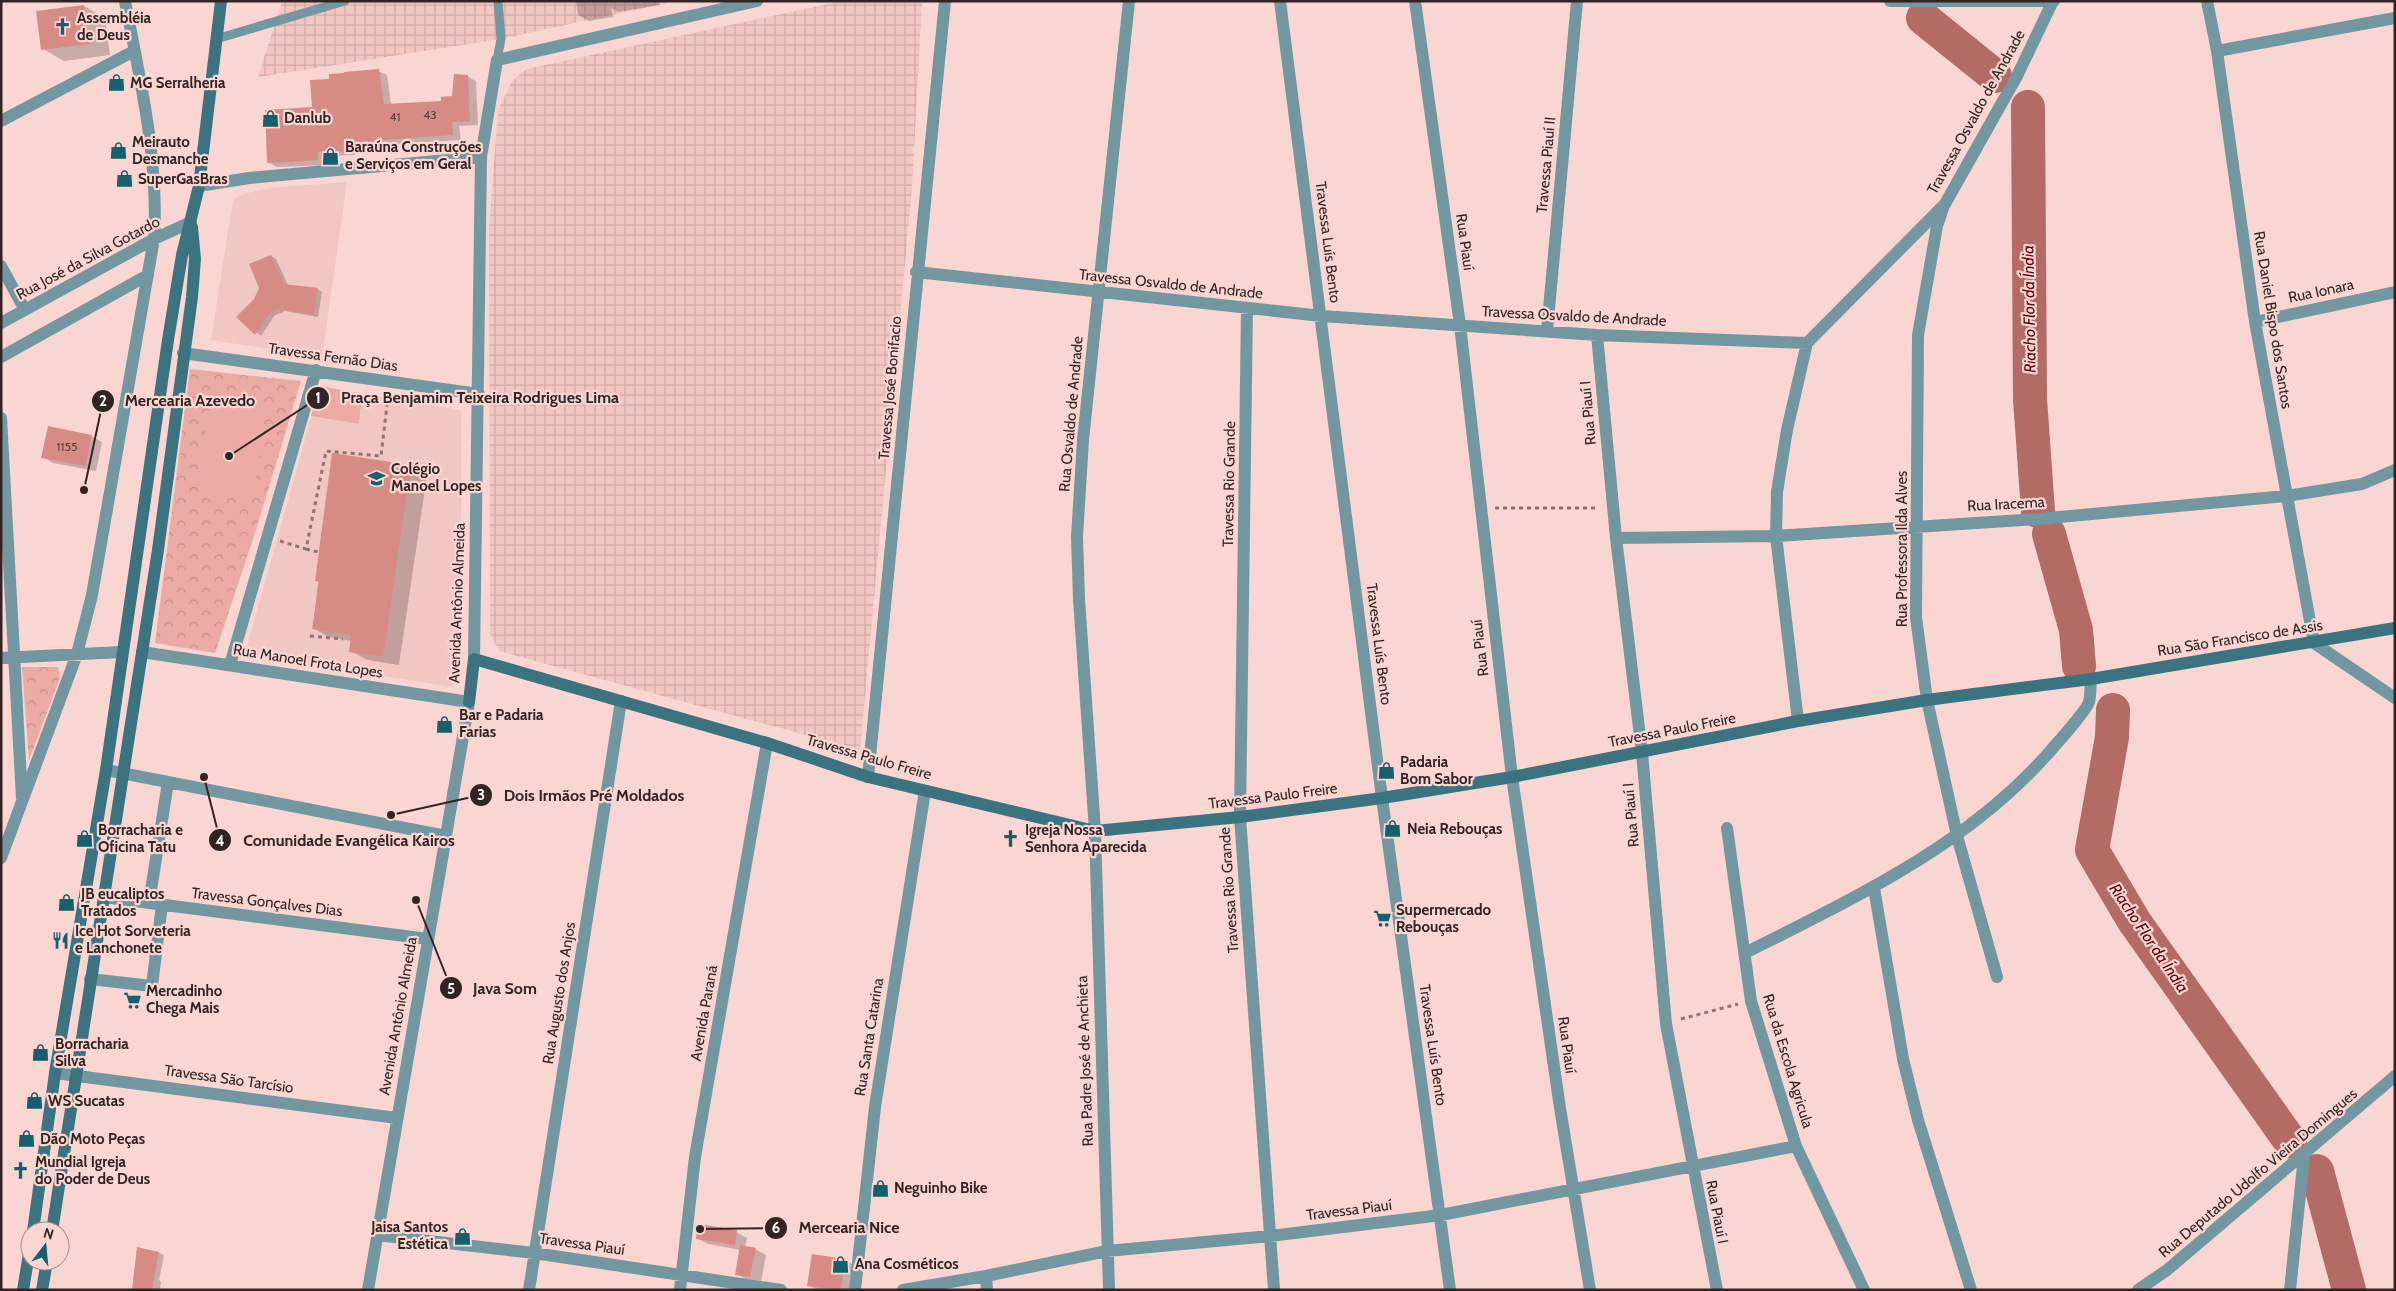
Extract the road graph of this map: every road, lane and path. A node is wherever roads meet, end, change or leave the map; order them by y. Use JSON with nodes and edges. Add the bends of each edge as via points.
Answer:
{"nodes":[{"id":1,"x":124,"y":1,"type":"edge"},
{"id":2,"x":221,"y":1,"type":"edge"},
{"id":3,"x":345,"y":1,"type":"edge"},
{"id":4,"x":498,"y":1,"type":"edge"},
{"id":5,"x":757,"y":1,"type":"edge"},
{"id":6,"x":945,"y":1,"type":"edge"},
{"id":7,"x":1129,"y":1,"type":"edge"},
{"id":8,"x":1280,"y":1,"type":"edge"},
{"id":9,"x":1415,"y":1,"type":"edge"},
{"id":10,"x":1577,"y":1,"type":"edge"},
{"id":11,"x":1890,"y":1,"type":"edge"},
{"id":12,"x":2054,"y":1,"type":"edge"},
{"id":13,"x":2207,"y":1,"type":"edge"},
{"id":14,"x":2395,"y":18,"type":"edge"},
{"id":15,"x":216,"y":39,"type":"junction"},
{"id":16,"x":134,"y":51,"type":"junction"},
{"id":17,"x":2217,"y":51,"type":"junction"},
{"id":18,"x":497,"y":60,"type":"junction"},
{"id":19,"x":1,"y":121,"type":"edge"},
{"id":20,"x":481,"y":157,"type":"junction"},
{"id":21,"x":199,"y":186,"type":"junction"},
{"id":22,"x":1945,"y":204,"type":"junction"},
{"id":23,"x":191,"y":222,"type":"junction"},
{"id":24,"x":154,"y":239,"type":"junction"},
{"id":25,"x":1,"y":266,"type":"edge"},
{"id":26,"x":916,"y":272,"type":"junction"},
{"id":27,"x":148,"y":275,"type":"junction"},
{"id":28,"x":2395,"y":292,"type":"edge"},
{"id":29,"x":1099,"y":293,"type":"junction"},
{"id":30,"x":1247,"y":308,"type":"junction"},
{"id":31,"x":25,"y":310,"type":"junction"},
{"id":32,"x":1322,"y":316,"type":"junction"},
{"id":33,"x":2255,"y":322,"type":"junction"},
{"id":34,"x":1,"y":323,"type":"edge"},
{"id":35,"x":1460,"y":325,"type":"junction"},
{"id":36,"x":1547,"y":331,"type":"junction"},
{"id":37,"x":1596,"y":335,"type":"junction"},
{"id":38,"x":1807,"y":342,"type":"junction"},
{"id":39,"x":183,"y":353,"type":"junction"},
{"id":40,"x":1,"y":357,"type":"edge"},
{"id":41,"x":316,"y":370,"type":"junction"},
{"id":42,"x":479,"y":394,"type":"junction"},
{"id":43,"x":388,"y":397,"type":"dead end"},
{"id":44,"x":1,"y":418,"type":"edge"},
{"id":45,"x":2395,"y":470,"type":"edge"},
{"id":46,"x":2286,"y":496,"type":"junction"},
{"id":47,"x":1480,"y":508,"type":"junction"},
{"id":48,"x":1613,"y":508,"type":"junction"},
{"id":49,"x":1915,"y":526,"type":"junction"},
{"id":50,"x":1776,"y":536,"type":"junction"},
{"id":51,"x":1616,"y":538,"type":"junction"},
{"id":52,"x":277,"y":541,"type":"dead end"},
{"id":53,"x":306,"y":549,"type":"junction"},
{"id":54,"x":318,"y":552,"type":"dead end"},
{"id":55,"x":2395,"y":628,"type":"edge"},
{"id":56,"x":310,"y":636,"type":"dead end"},
{"id":57,"x":343,"y":639,"type":"dead end"},
{"id":58,"x":2314,"y":643,"type":"junction"},
{"id":59,"x":122,"y":652,"type":"junction"},
{"id":60,"x":142,"y":652,"type":"junction"},
{"id":61,"x":77,"y":654,"type":"junction"},
{"id":62,"x":14,"y":657,"type":"junction"},
{"id":63,"x":1,"y":658,"type":"edge"},
{"id":64,"x":474,"y":659,"type":"junction"},
{"id":65,"x":230,"y":665,"type":"junction"},
{"id":66,"x":2091,"y":679,"type":"junction"},
{"id":67,"x":2395,"y":698,"type":"edge"},
{"id":68,"x":621,"y":700,"type":"junction"},
{"id":69,"x":1927,"y":700,"type":"junction"},
{"id":70,"x":469,"y":702,"type":"junction"},
{"id":71,"x":1798,"y":721,"type":"junction"},
{"id":72,"x":768,"y":743,"type":"junction"},
{"id":73,"x":1642,"y":753,"type":"junction"},
{"id":74,"x":106,"y":770,"type":"junction"},
{"id":75,"x":123,"y":773,"type":"junction"},
{"id":76,"x":868,"y":777,"type":"junction"},
{"id":77,"x":1512,"y":777,"type":"junction"},
{"id":78,"x":168,"y":782,"type":"junction"},
{"id":79,"x":925,"y":791,"type":"junction"},
{"id":80,"x":1382,"y":798,"type":"junction"},
{"id":81,"x":22,"y":804,"type":"junction"},
{"id":82,"x":1240,"y":817,"type":"junction"},
{"id":83,"x":1727,"y":828,"type":"dead end"},
{"id":84,"x":1096,"y":831,"type":"junction"},
{"id":85,"x":446,"y":836,"type":"junction"},
{"id":86,"x":1958,"y":836,"type":"junction"},
{"id":87,"x":1,"y":858,"type":"edge"},
{"id":88,"x":1874,"y":888,"type":"junction"},
{"id":89,"x":103,"y":897,"type":"junction"},
{"id":90,"x":156,"y":904,"type":"junction"},
{"id":91,"x":428,"y":939,"type":"junction"},
{"id":92,"x":1745,"y":953,"type":"junction"},
{"id":93,"x":90,"y":978,"type":"junction"},
{"id":94,"x":1997,"y":978,"type":"dead end"},
{"id":95,"x":1750,"y":1001,"type":"junction"},
{"id":96,"x":1691,"y":1016,"type":"dead end"},
{"id":97,"x":55,"y":1073,"type":"junction"},
{"id":98,"x":76,"y":1075,"type":"junction"},
{"id":99,"x":2395,"y":1076,"type":"edge"},
{"id":100,"x":2389,"y":1090,"type":"edge"},
{"id":101,"x":397,"y":1118,"type":"junction"},
{"id":102,"x":1796,"y":1146,"type":"junction"},
{"id":103,"x":2304,"y":1156,"type":"junction"},
{"id":104,"x":1692,"y":1166,"type":"junction"},
{"id":105,"x":1573,"y":1189,"type":"junction"},
{"id":106,"x":1441,"y":1215,"type":"junction"},
{"id":107,"x":34,"y":1221,"type":"edge"},
{"id":108,"x":54,"y":1221,"type":"edge"},
{"id":109,"x":377,"y":1235,"type":"junction"},
{"id":110,"x":1270,"y":1236,"type":"junction"},
{"id":111,"x":1107,"y":1251,"type":"junction"},
{"id":112,"x":534,"y":1253,"type":"junction"},
{"id":113,"x":26,"y":1271,"type":"edge"},
{"id":114,"x":45,"y":1271,"type":"edge"},
{"id":115,"x":681,"y":1275,"type":"junction"},
{"id":116,"x":986,"y":1276,"type":"junction"},
{"id":117,"x":23,"y":1290,"type":"edge"},
{"id":118,"x":42,"y":1290,"type":"edge"},
{"id":119,"x":368,"y":1290,"type":"edge"},
{"id":120,"x":529,"y":1290,"type":"edge"},
{"id":121,"x":680,"y":1290,"type":"edge"},
{"id":122,"x":782,"y":1290,"type":"edge"},
{"id":123,"x":855,"y":1290,"type":"edge"},
{"id":124,"x":903,"y":1290,"type":"edge"},
{"id":125,"x":987,"y":1290,"type":"edge"},
{"id":126,"x":1109,"y":1290,"type":"edge"},
{"id":127,"x":1274,"y":1290,"type":"edge"},
{"id":128,"x":1450,"y":1290,"type":"edge"},
{"id":129,"x":1590,"y":1290,"type":"edge"},
{"id":130,"x":1716,"y":1290,"type":"edge"},
{"id":131,"x":1864,"y":1290,"type":"edge"},
{"id":132,"x":1971,"y":1290,"type":"edge"},
{"id":133,"x":2138,"y":1290,"type":"edge"},
{"id":134,"x":2290,"y":1290,"type":"edge"}],
"edges":[{"from":1,"to":16,"type":"street"},
{"from":2,"to":15,"type":"main road"},
{"from":3,"to":15,"type":"lane"},
{"from":4,"to":18,"type":"lane","via":[[501,39]]},
{"from":5,"to":18,"type":"street"},
{"from":6,"to":26,"type":"street","name":"Travessa José Bonifacio"},
{"from":7,"to":29,"type":"street","name":"Rua Osvaldo de Andrade"},
{"from":8,"to":32,"type":"street","name":"Travessa Luís Bento"},
{"from":9,"to":35,"type":"street","name":"Rua Piauí"},
{"from":10,"to":36,"type":"street","name":"Travessa Piauí II"},
{"from":11,"to":12,"type":"street"},
{"from":12,"to":22,"type":"street","name":"Travessa Osvaldo de Andrade","via":[[2017,76]]},
{"from":13,"to":17,"type":"street","name":"Rua Daniel Bispo dos Santos"},
{"from":14,"to":17,"type":"street"},
{"from":15,"to":21,"type":"main road"},
{"from":16,"to":19,"type":"street"},
{"from":16,"to":24,"type":"street","via":[[156,190]]},
{"from":17,"to":33,"type":"street","name":"Rua Daniel Bispo dos Santos"},
{"from":18,"to":20,"type":"street","name":"Avenida Antônio Almeida"},
{"from":20,"to":21,"type":"street","via":[[258,177]]},
{"from":20,"to":42,"type":"street","name":"Avenida Antônio Almeida"},
{"from":21,"to":23,"type":"main road"},
{"from":22,"to":38,"type":"street","name":"Travessa Osvaldo de Andrade"},
{"from":22,"to":49,"type":"street","name":"Rua Professora Ilda Alves","via":[[1937,226],[1918,335]]},
{"from":23,"to":24,"type":"street","name":"Rua José da Silva Gotardo"},
{"from":23,"to":39,"type":"main road","via":[[195,259]]},
{"from":23,"to":59,"type":"main road","via":[[182,255],[168,340]]},
{"from":24,"to":27,"type":"street"},
{"from":24,"to":31,"type":"street","name":"Rua José da Silva Gotardo"},
{"from":25,"to":31,"type":"street"},
{"from":26,"to":29,"type":"street","name":"Travessa Osvaldo de Andrade"},
{"from":26,"to":76,"type":"street","name":"Travessa José Bonifacio"},
{"from":27,"to":40,"type":"street"},
{"from":27,"to":61,"type":"street","via":[[93,586]]},
{"from":28,"to":33,"type":"street","name":"Rua Ionara"},
{"from":29,"to":30,"type":"street","name":"Travessa Osvaldo de Andrade"},
{"from":29,"to":84,"type":"street","name":"Rua Osvaldo de Andrade","via":[[1083,440],[1077,537]]},
{"from":30,"to":32,"type":"street","name":"Travessa Osvaldo de Andrade"},
{"from":30,"to":82,"type":"street","name":"Travessa Rio Grande"},
{"from":31,"to":34,"type":"street","name":"Rua José da Silva Gotardo"},
{"from":32,"to":35,"type":"street","name":"Travessa Osvaldo de Andrade"},
{"from":32,"to":80,"type":"street","name":"Travessa Luís Bento"},
{"from":33,"to":46,"type":"street","name":"Rua Daniel Bispo dos Santos"},
{"from":35,"to":36,"type":"street","name":"Travessa Osvaldo de Andrade"},
{"from":35,"to":47,"type":"street","name":"Rua Piauí"},
{"from":36,"to":37,"type":"street","name":"Travessa Osvaldo de Andrade"},
{"from":37,"to":38,"type":"street","name":"Travessa Osvaldo de Andrade"},
{"from":37,"to":48,"type":"street","name":"Rua Piauí I"},
{"from":38,"to":50,"type":"street","via":[[1787,430],[1778,492]]},
{"from":39,"to":41,"type":"street","name":"Travessa Fernão Dias"},
{"from":39,"to":60,"type":"main road"},
{"from":41,"to":42,"type":"street","name":"Travessa Fernão Dias"},
{"from":41,"to":65,"type":"street"},
{"from":42,"to":64,"type":"street","name":"Avenida Antônio Almeida"},
{"from":43,"to":53,"type":"path","via":[[381,456],[326,451]]},
{"from":44,"to":62,"type":"street"},
{"from":45,"to":46,"type":"street","name":"Rua Iracema","via":[[2362,484]]},
{"from":46,"to":49,"type":"street","name":"Rua Iracema","via":[[2038,519]]},
{"from":46,"to":58,"type":"street","name":"Rua Daniel Bispo dos Santos"},
{"from":47,"to":48,"type":"path"},
{"from":47,"to":77,"type":"street","name":"Rua Piauí"},
{"from":48,"to":51,"type":"street","name":"Rua Piauí I"},
{"from":49,"to":50,"type":"street","name":"Rua Iracema"},
{"from":49,"to":69,"type":"street","name":"Rua Professora Ilda Alves","via":[[1916,617]]},
{"from":50,"to":51,"type":"street","name":"Rua Iracema"},
{"from":50,"to":71,"type":"street"},
{"from":51,"to":73,"type":"street","name":"Rua Piauí I"},
{"from":52,"to":53,"type":"path"},
{"from":53,"to":54,"type":"path"},
{"from":55,"to":58,"type":"main road","name":"Rua São Francisco de Assis"},
{"from":56,"to":57,"type":"path"},
{"from":58,"to":66,"type":"main road","name":"Rua São Francisco de Assis"},
{"from":58,"to":67,"type":"street"},
{"from":59,"to":61,"type":"street"},
{"from":59,"to":74,"type":"main road"},
{"from":60,"to":65,"type":"street","name":"Rua Manoel Frota Lopes"},
{"from":60,"to":75,"type":"main road"},
{"from":61,"to":62,"type":"street"},
{"from":61,"to":81,"type":"street"},
{"from":62,"to":63,"type":"street"},
{"from":62,"to":81,"type":"street"},
{"from":64,"to":68,"type":"main road","name":"Travessa Paulo Freire"},
{"from":64,"to":70,"type":"main road","name":"Avenida Antônio Almeida"},
{"from":65,"to":70,"type":"street","name":"Rua Manoel Frota Lopes"},
{"from":66,"to":69,"type":"main road","name":"Travessa Paulo Freire"},
{"from":66,"to":86,"type":"street","via":[[2089,703],[2055,746],[2026,779]]},
{"from":68,"to":72,"type":"main road","name":"Travessa Paulo Freire"},
{"from":68,"to":112,"type":"street","name":"Rua Augusto dos Anjos"},
{"from":69,"to":71,"type":"main road","name":"Travessa Paulo Freire"},
{"from":69,"to":86,"type":"street","name":"Rua Professora Ilda Alves"},
{"from":70,"to":85,"type":"street","name":"Avenida Antônio Almeida"},
{"from":71,"to":73,"type":"main road","name":"Travessa Paulo Freire"},
{"from":72,"to":76,"type":"main road","name":"Travessa Paulo Freire"},
{"from":72,"to":115,"type":"street","name":"Avenida Paraná","via":[[695,1158]]},
{"from":73,"to":77,"type":"main road","name":"Travessa Paulo Freire"},
{"from":73,"to":104,"type":"street","name":"Rua Piauí I","via":[[1666,1024]]},
{"from":74,"to":75,"type":"street"},
{"from":74,"to":97,"type":"main road"},
{"from":75,"to":78,"type":"street"},
{"from":75,"to":89,"type":"main road"},
{"from":76,"to":79,"type":"main road","name":"Travessa Paulo Freire"},
{"from":77,"to":80,"type":"main road","name":"Travessa Paulo Freire"},
{"from":77,"to":105,"type":"street","name":"Rua Piauí"},
{"from":78,"to":85,"type":"street"},
{"from":78,"to":90,"type":"street"},
{"from":79,"to":84,"type":"main road","name":"Travessa Paulo Freire"},
{"from":79,"to":123,"type":"street","name":"Rua Santa Catarina","via":[[875,1107]]},
{"from":80,"to":82,"type":"main road","name":"Travessa Paulo Freire"},
{"from":80,"to":106,"type":"street","name":"Travessa Luís Bento"},
{"from":81,"to":87,"type":"street"},
{"from":82,"to":84,"type":"main road","name":"Travessa Paulo Freire"},
{"from":82,"to":110,"type":"street","name":"Travessa Rio Grande"},
{"from":83,"to":92,"type":"street","name":"Rua da Escola Agricula"},
{"from":84,"to":111,"type":"street","name":"Rua Padre José de Anchieta"},
{"from":85,"to":91,"type":"street","name":"Avenida Antônio Almeida"},
{"from":86,"to":88,"type":"street"},
{"from":86,"to":94,"type":"street","name":"Rua Professora Ilda Alves"},
{"from":88,"to":92,"type":"street"},
{"from":88,"to":132,"type":"street","via":[[1902,1059]]},
{"from":89,"to":90,"type":"street","name":"Travessa Gonçalves Dias"},
{"from":89,"to":93,"type":"main road"},
{"from":90,"to":91,"type":"street","name":"Travessa Gonçalves Dias"},
{"from":90,"to":93,"type":"street","via":[[152,986]]},
{"from":91,"to":101,"type":"street","name":"Avenida Antônio Almeida"},
{"from":92,"to":95,"type":"street","name":"Rua da Escola Agricula"},
{"from":93,"to":98,"type":"main road"},
{"from":95,"to":96,"type":"path"},
{"from":95,"to":102,"type":"street","name":"Rua da Escola Agricula"},
{"from":97,"to":98,"type":"street","name":"Travessa São Tarcísio"},
{"from":97,"to":107,"type":"main road"},
{"from":98,"to":101,"type":"street","name":"Travessa São Tarcísio"},
{"from":98,"to":108,"type":"main road"},
{"from":99,"to":100,"type":"street","name":"Rua Deputado Udolfo Vieira Domingues"},
{"from":100,"to":103,"type":"street","name":"Rua Deputado Udolfo Vieira Domingues"},
{"from":101,"to":109,"type":"street","name":"Avenida Antônio Almeida"},
{"from":102,"to":104,"type":"street","name":"Travessa Piauí"},
{"from":102,"to":131,"type":"street","name":"Rua da Escola Agricula"},
{"from":103,"to":133,"type":"street","name":"Rua Deputado Udolfo Vieira Domingues","via":[[2167,1270]]},
{"from":103,"to":134,"type":"street"},
{"from":104,"to":105,"type":"street","name":"Travessa Piauí"},
{"from":104,"to":130,"type":"street","name":"Rua Piauí I"},
{"from":105,"to":106,"type":"street","name":"Travessa Piauí"},
{"from":105,"to":129,"type":"street","name":"Rua Piauí"},
{"from":106,"to":110,"type":"street","name":"Travessa Piauí"},
{"from":106,"to":128,"type":"street","name":"Travessa Luís Bento"},
{"from":109,"to":112,"type":"street","name":"Travessa Piauí"},
{"from":109,"to":119,"type":"street","name":"Avenida Antônio Almeida"},
{"from":110,"to":111,"type":"street","name":"Travessa Piauí"},
{"from":110,"to":127,"type":"street","name":"Travessa Rio Grande"},
{"from":111,"to":116,"type":"street","name":"Travessa Piauí"},
{"from":111,"to":126,"type":"street","name":"Rua Padre José de Anchieta"},
{"from":112,"to":115,"type":"street","name":"Travessa Piauí"},
{"from":112,"to":120,"type":"street","name":"Rua Augusto dos Anjos"},
{"from":113,"to":117,"type":"main road"},
{"from":114,"to":118,"type":"main road"},
{"from":115,"to":121,"type":"street","name":"Avenida Paraná"},
{"from":115,"to":122,"type":"street","name":"Travessa Piauí"},
{"from":116,"to":124,"type":"street","name":"Travessa Piauí"},
{"from":116,"to":125,"type":"street"}]}
